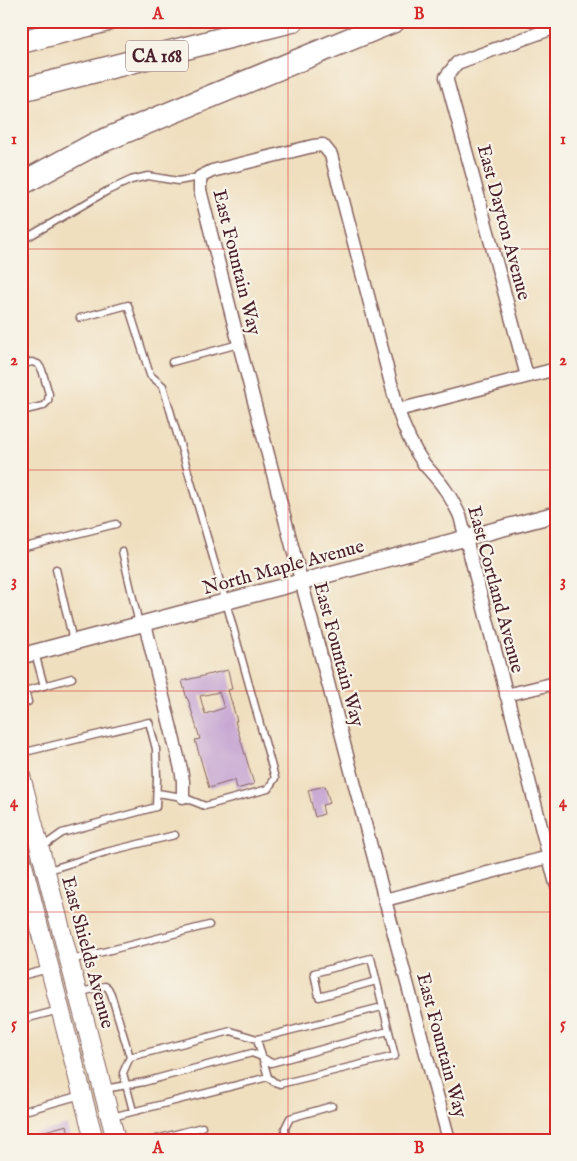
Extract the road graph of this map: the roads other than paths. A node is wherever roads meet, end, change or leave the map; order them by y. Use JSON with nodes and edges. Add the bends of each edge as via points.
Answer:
{"nodes":[{"id":1,"x":104,"y":21,"type":"edge"},
{"id":2,"x":292,"y":21,"type":"edge"},
{"id":3,"x":394,"y":21,"type":"edge"},
{"id":4,"x":556,"y":27,"type":"edge"},
{"id":5,"x":21,"y":42,"type":"edge"},
{"id":6,"x":21,"y":90,"type":"edge"},
{"id":7,"x":200,"y":177,"type":"junction"},
{"id":8,"x":21,"y":184,"type":"edge"},
{"id":9,"x":21,"y":241,"type":"edge"},
{"id":10,"x":80,"y":318,"type":"dead end"},
{"id":11,"x":239,"y":344,"type":"junction"},
{"id":12,"x":172,"y":362,"type":"dead end"},
{"id":13,"x":21,"y":365,"type":"edge"},
{"id":14,"x":556,"y":369,"type":"edge"},
{"id":15,"x":528,"y":376,"type":"junction"},
{"id":16,"x":398,"y":410,"type":"junction"},
{"id":17,"x":21,"y":412,"type":"edge"},
{"id":18,"x":556,"y":514,"type":"edge"},
{"id":19,"x":116,"y":524,"type":"dead end"},
{"id":20,"x":465,"y":538,"type":"junction"},
{"id":21,"x":21,"y":548,"type":"edge"},
{"id":22,"x":122,"y":551,"type":"dead end"},
{"id":23,"x":56,"y":569,"type":"dead end"},
{"id":24,"x":302,"y":582,"type":"junction"},
{"id":25,"x":226,"y":602,"type":"junction"},
{"id":26,"x":142,"y":624,"type":"junction"},
{"id":27,"x":74,"y":642,"type":"junction"},
{"id":28,"x":28,"y":654,"type":"edge"},
{"id":29,"x":72,"y":678,"type":"dead end"},
{"id":30,"x":556,"y":682,"type":"edge"},
{"id":31,"x":44,"y":686,"type":"junction"},
{"id":32,"x":506,"y":695,"type":"junction"},
{"id":33,"x":21,"y":704,"type":"edge"},
{"id":34,"x":21,"y":753,"type":"edge"},
{"id":35,"x":21,"y":776,"type":"edge"},
{"id":36,"x":157,"y":794,"type":"junction"},
{"id":37,"x":183,"y":797,"type":"junction"},
{"id":38,"x":175,"y":835,"type":"dead end"},
{"id":39,"x":40,"y":849,"type":"junction"},
{"id":40,"x":552,"y":856,"type":"edge"},
{"id":41,"x":21,"y":857,"type":"edge"},
{"id":42,"x":46,"y":871,"type":"junction"},
{"id":43,"x":556,"y":884,"type":"edge"},
{"id":44,"x":385,"y":900,"type":"junction"},
{"id":45,"x":209,"y":925,"type":"dead end"},
{"id":46,"x":69,"y":961,"type":"junction"},
{"id":47,"x":50,"y":969,"type":"junction"},
{"id":48,"x":21,"y":976,"type":"edge"},
{"id":49,"x":376,"y":981,"type":"junction"},
{"id":50,"x":78,"y":993,"type":"junction"},
{"id":51,"x":382,"y":1007,"type":"junction"},
{"id":52,"x":60,"y":1010,"type":"junction"},
{"id":53,"x":21,"y":1020,"type":"edge"},
{"id":54,"x":388,"y":1031,"type":"junction"},
{"id":55,"x":257,"y":1039,"type":"junction"},
{"id":56,"x":130,"y":1057,"type":"junction"},
{"id":57,"x":262,"y":1057,"type":"junction"},
{"id":58,"x":268,"y":1077,"type":"junction"},
{"id":59,"x":126,"y":1086,"type":"junction"},
{"id":60,"x":103,"y":1090,"type":"junction"},
{"id":61,"x":82,"y":1095,"type":"junction"},
{"id":62,"x":332,"y":1106,"type":"dead end"},
{"id":63,"x":133,"y":1111,"type":"junction"},
{"id":64,"x":21,"y":1112,"type":"edge"},
{"id":65,"x":110,"y":1118,"type":"junction"},
{"id":66,"x":202,"y":1127,"type":"dead end"},
{"id":67,"x":94,"y":1140,"type":"edge"},
{"id":68,"x":116,"y":1140,"type":"edge"},
{"id":69,"x":153,"y":1140,"type":"edge"},
{"id":70,"x":286,"y":1140,"type":"edge"},
{"id":71,"x":449,"y":1140,"type":"edge"}],
"edges":[{"from":1,"to":5,"type":"highway"},
{"from":2,"to":6,"type":"highway","number":"CA 168"},
{"from":3,"to":8,"type":"highway","via":[[95,144]]},
{"from":4,"to":15,"type":"street","name":"East Dayton Avenue","via":[[457,63],[446,77]]},
{"from":7,"to":9,"type":"lane","via":[[178,181],[148,176],[131,180]]},
{"from":7,"to":11,"type":"street","name":"East Fountain Way","via":[[200,190]]},
{"from":7,"to":16,"type":"street","name":"East Cortland Avenue","via":[[222,168],[324,145],[331,155]]},
{"from":10,"to":25,"type":"lane","via":[[128,305],[150,375],[163,386]]},
{"from":11,"to":12,"type":"lane"},
{"from":11,"to":24,"type":"street","name":"East Fountain Way"},
{"from":13,"to":17,"type":"lane","via":[[38,364],[49,394],[43,406]]},
{"from":14,"to":15,"type":"street"},
{"from":15,"to":16,"type":"street"},
{"from":16,"to":20,"type":"street","name":"East Cortland Avenue","via":[[413,447],[453,500]]},
{"from":18,"to":20,"type":"street","name":"North Maple Avenue"},
{"from":19,"to":21,"type":"lane"},
{"from":20,"to":24,"type":"street","name":"North Maple Avenue"},
{"from":20,"to":32,"type":"street","name":"East Cortland Avenue"},
{"from":22,"to":26,"type":"lane"},
{"from":23,"to":27,"type":"lane"},
{"from":24,"to":25,"type":"street","name":"North Maple Avenue"},
{"from":24,"to":44,"type":"street","name":"East Fountain Way"},
{"from":25,"to":26,"type":"street","name":"North Maple Avenue"},
{"from":25,"to":37,"type":"lane","via":[[275,778],[268,789],[205,806]]},
{"from":26,"to":27,"type":"street","name":"North Maple Avenue"},
{"from":26,"to":37,"type":"street","via":[[181,770]]},
{"from":27,"to":28,"type":"street","name":"North Maple Avenue"},
{"from":28,"to":31,"type":"lane"},
{"from":29,"to":31,"type":"lane"},
{"from":30,"to":32,"type":"street"},
{"from":31,"to":33,"type":"lane","via":[[25,691],[28,702]]},
{"from":32,"to":40,"type":"street","name":"East Cortland Avenue"},
{"from":34,"to":36,"type":"lane","via":[[149,722],[156,749]]},
{"from":35,"to":39,"type":"main road","name":"East Shields Avenue"},
{"from":36,"to":37,"type":"lane"},
{"from":36,"to":39,"type":"lane","via":[[156,807],[62,833]]},
{"from":38,"to":42,"type":"lane"},
{"from":39,"to":42,"type":"main road","name":"East Shields Avenue"},
{"from":40,"to":43,"type":"street","name":"East Cortland Avenue"},
{"from":40,"to":44,"type":"street"},
{"from":41,"to":47,"type":"main road"},
{"from":42,"to":46,"type":"main road","name":"East Shields Avenue"},
{"from":44,"to":71,"type":"street","name":"East Fountain Way"},
{"from":45,"to":46,"type":"lane"},
{"from":46,"to":50,"type":"main road","name":"East Shields Avenue"},
{"from":47,"to":48,"type":"lane"},
{"from":47,"to":52,"type":"main road"},
{"from":49,"to":49,"type":"lane","via":[[370,958],[314,972],[319,996]]},
{"from":49,"to":51,"type":"lane"},
{"from":50,"to":56,"type":"lane","via":[[108,988]]},
{"from":50,"to":60,"type":"main road","name":"East Shields Avenue"},
{"from":51,"to":54,"type":"lane"},
{"from":51,"to":55,"type":"lane"},
{"from":52,"to":53,"type":"lane"},
{"from":52,"to":60,"type":"main road","via":[[66,1012],[71,1024],[90,1084]]},
{"from":52,"to":61,"type":"main road"},
{"from":54,"to":57,"type":"lane","via":[[271,1063]]},
{"from":54,"to":58,"type":"lane","via":[[395,1056],[280,1084]]},
{"from":55,"to":56,"type":"lane","via":[[231,1031]]},
{"from":55,"to":57,"type":"lane"},
{"from":56,"to":59,"type":"lane","via":[[123,1073]]},
{"from":57,"to":58,"type":"lane"},
{"from":57,"to":59,"type":"lane","via":[[252,1053]]},
{"from":58,"to":63,"type":"lane"},
{"from":59,"to":60,"type":"lane"},
{"from":59,"to":63,"type":"lane"},
{"from":60,"to":65,"type":"main road","name":"East Shields Avenue"},
{"from":61,"to":64,"type":"lane"},
{"from":61,"to":67,"type":"main road"},
{"from":62,"to":70,"type":"lane","via":[[290,1118],[285,1128]]},
{"from":63,"to":65,"type":"lane"},
{"from":65,"to":68,"type":"main road","name":"East Shields Avenue"},
{"from":66,"to":69,"type":"lane"}]}
